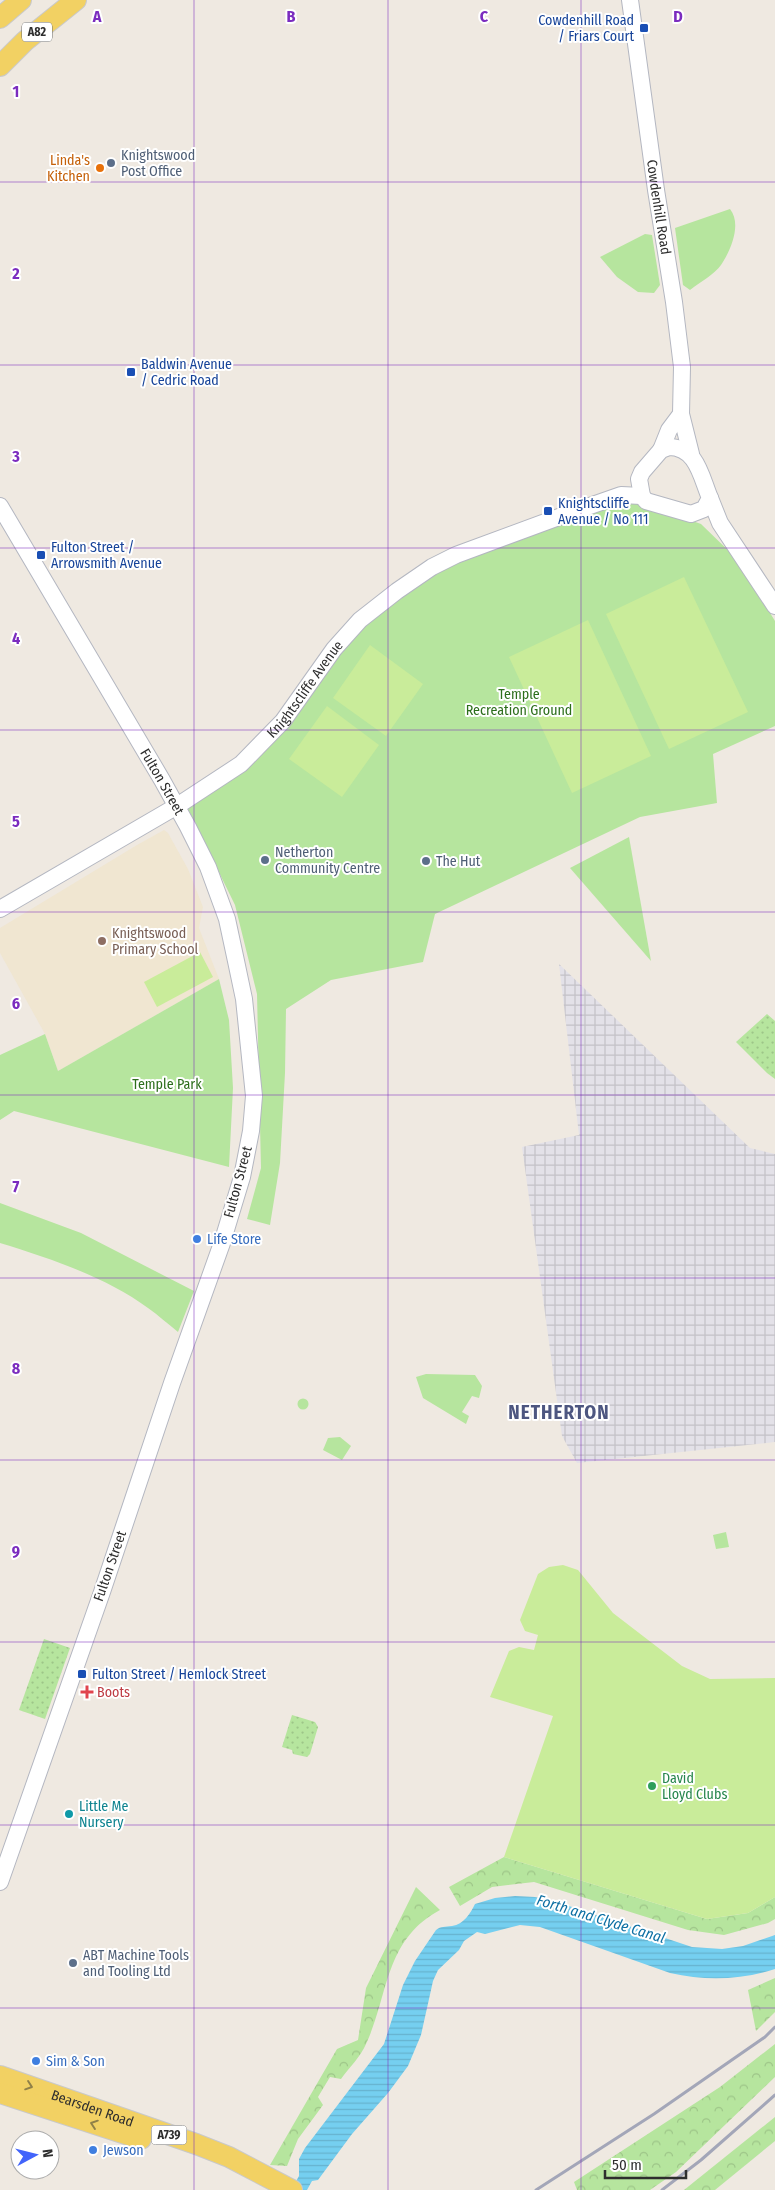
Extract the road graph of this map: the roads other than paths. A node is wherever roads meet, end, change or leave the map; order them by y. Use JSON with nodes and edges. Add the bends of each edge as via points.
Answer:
{"nodes":[{"id":1,"x":21,"y":0,"type":"edge"},
{"id":2,"x":76,"y":0,"type":"edge"},
{"id":3,"x":630,"y":0,"type":"edge"},
{"id":4,"x":0,"y":18,"type":"edge"},
{"id":5,"x":0,"y":66,"type":"edge"},
{"id":6,"x":681,"y":414,"type":"junction"},
{"id":7,"x":661,"y":450,"type":"junction"},
{"id":8,"x":691,"y":454,"type":"junction"},
{"id":9,"x":639,"y":479,"type":"junction"},
{"id":10,"x":621,"y":496,"type":"junction"},
{"id":11,"x":642,"y":496,"type":"junction"},
{"id":12,"x":710,"y":498,"type":"junction"},
{"id":13,"x":0,"y":506,"type":"edge"},
{"id":14,"x":696,"y":514,"type":"junction"},
{"id":15,"x":720,"y":524,"type":"junction"},
{"id":16,"x":775,"y":606,"type":"edge"},
{"id":17,"x":176,"y":806,"type":"junction"},
{"id":18,"x":0,"y":909,"type":"edge"},
{"id":19,"x":0,"y":1882,"type":"edge"},
{"id":20,"x":0,"y":2076,"type":"edge"},
{"id":21,"x":0,"y":2093,"type":"edge"},
{"id":22,"x":279,"y":2187,"type":"edge"}],
"edges":[{"from":1,"to":4,"type":"main road","number":"A82"},
{"from":2,"to":5,"type":"main road","number":"A82"},
{"from":3,"to":6,"type":"street","name":"Cowdenhill Road","via":[[674,302],[682,367]]},
{"from":6,"to":7,"type":"street","via":[[669,430]]},
{"from":6,"to":8,"type":"street","name":"Cowdenhill Road"},
{"from":7,"to":8,"type":"street","via":[[676,447]]},
{"from":7,"to":9,"type":"street"},
{"from":8,"to":12,"type":"street"},
{"from":9,"to":10,"type":"street","name":"Knightscliffe Avenue"},
{"from":9,"to":11,"type":"street"},
{"from":10,"to":11,"type":"street","name":"Knightscliffe Avenue"},
{"from":10,"to":17,"type":"street","name":"Knightscliffe Avenue","via":[[456,555],[396,591],[360,620],[283,721],[254,752]]},
{"from":11,"to":14,"type":"street","via":[[646,502]]},
{"from":12,"to":14,"type":"street","via":[[707,506]]},
{"from":12,"to":15,"type":"street"},
{"from":13,"to":17,"type":"street","name":"Fulton Street"},
{"from":14,"to":15,"type":"street"},
{"from":15,"to":16,"type":"street"},
{"from":17,"to":18,"type":"street","name":"Knightscliffe Avenue"},
{"from":17,"to":19,"type":"street","name":"Fulton Street","via":[[208,867],[227,919],[244,1000],[254,1096],[251,1131],[242,1177],[222,1243]]},
{"from":20,"to":22,"type":"main road","name":"Bearsden Road","number":"A739","one_way":true,"via":[[229,2157]]},
{"from":22,"to":21,"type":"main road","name":"Bearsden Road","number":"A739","one_way":true,"via":[[201,2158]]}]}
